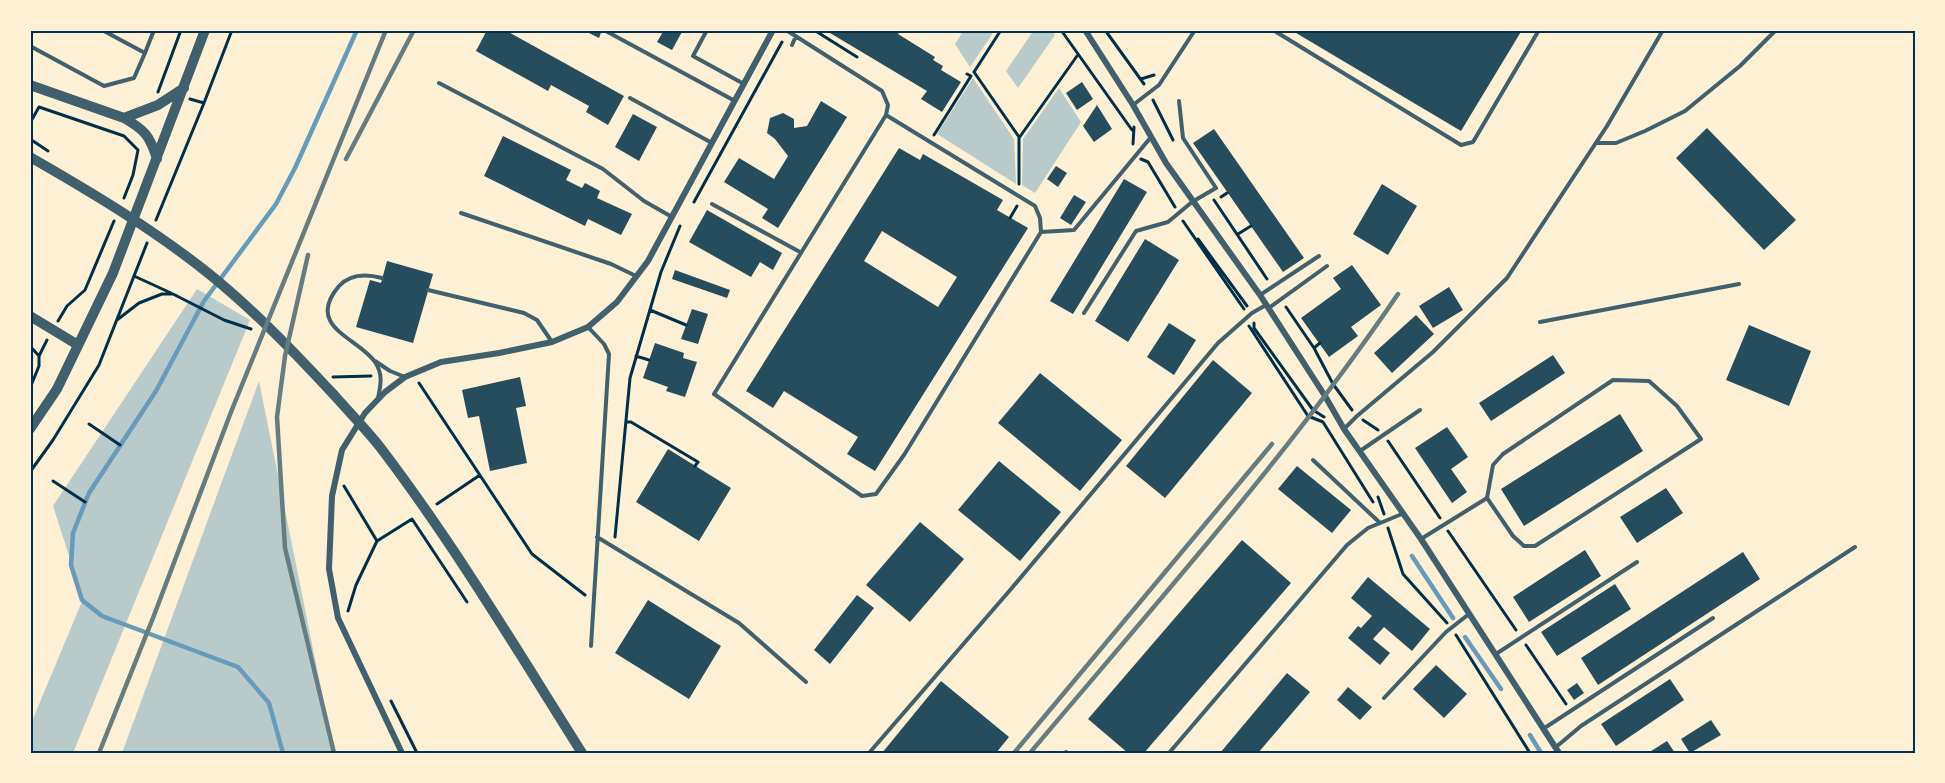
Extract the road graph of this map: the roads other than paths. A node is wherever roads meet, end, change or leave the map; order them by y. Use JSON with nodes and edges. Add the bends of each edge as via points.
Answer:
{"nodes":[{"id":1,"x":102,"y":30,"type":"edge"},
{"id":2,"x":154,"y":30,"type":"edge"},
{"id":3,"x":205,"y":30,"type":"edge"},
{"id":4,"x":604,"y":30,"type":"edge"},
{"id":5,"x":707,"y":30,"type":"edge"},
{"id":6,"x":773,"y":30,"type":"edge"},
{"id":7,"x":1084,"y":30,"type":"edge"},
{"id":8,"x":1195,"y":30,"type":"edge"},
{"id":9,"x":1273,"y":30,"type":"edge"},
{"id":10,"x":1539,"y":30,"type":"edge"},
{"id":11,"x":1664,"y":30,"type":"edge"},
{"id":12,"x":1776,"y":30,"type":"edge"},
{"id":13,"x":787,"y":31,"type":"edge"},
{"id":14,"x":796,"y":36,"type":"junction"},
{"id":15,"x":792,"y":45,"type":"dead end"},
{"id":16,"x":30,"y":46,"type":"edge"},
{"id":17,"x":145,"y":53,"type":"junction"},
{"id":18,"x":439,"y":83,"type":"dead end"},
{"id":19,"x":744,"y":84,"type":"junction"},
{"id":20,"x":30,"y":86,"type":"edge"},
{"id":21,"x":179,"y":93,"type":"junction"},
{"id":22,"x":630,"y":98,"type":"dead end"},
{"id":23,"x":735,"y":101,"type":"junction"},
{"id":24,"x":1179,"y":101,"type":"dead end"},
{"id":25,"x":1133,"y":105,"type":"junction"},
{"id":26,"x":886,"y":115,"type":"junction"},
{"id":27,"x":124,"y":118,"type":"junction"},
{"id":28,"x":1151,"y":137,"type":"junction"},
{"id":29,"x":712,"y":143,"type":"junction"},
{"id":30,"x":1595,"y":143,"type":"junction"},
{"id":31,"x":30,"y":157,"type":"edge"},
{"id":32,"x":157,"y":159,"type":"junction"},
{"id":33,"x":1192,"y":202,"type":"junction"},
{"id":34,"x":712,"y":204,"type":"dead end"},
{"id":35,"x":461,"y":213,"type":"dead end"},
{"id":36,"x":672,"y":217,"type":"junction"},
{"id":37,"x":1041,"y":232,"type":"junction"},
{"id":38,"x":800,"y":252,"type":"junction"},
{"id":39,"x":1318,"y":256,"type":"dead end"},
{"id":40,"x":1327,"y":266,"type":"dead end"},
{"id":41,"x":637,"y":276,"type":"junction"},
{"id":42,"x":382,"y":278,"type":"dead end"},
{"id":43,"x":1739,"y":284,"type":"dead end"},
{"id":44,"x":428,"y":290,"type":"dead end"},
{"id":45,"x":1260,"y":295,"type":"junction"},
{"id":46,"x":1267,"y":306,"type":"junction"},
{"id":47,"x":1084,"y":313,"type":"dead end"},
{"id":48,"x":30,"y":316,"type":"edge"},
{"id":49,"x":1540,"y":322,"type":"dead end"},
{"id":50,"x":588,"y":327,"type":"junction"},
{"id":51,"x":552,"y":342,"type":"junction"},
{"id":52,"x":78,"y":345,"type":"junction"},
{"id":53,"x":375,"y":361,"type":"junction"},
{"id":54,"x":405,"y":377,"type":"junction"},
{"id":55,"x":378,"y":399,"type":"junction"},
{"id":56,"x":1420,"y":410,"type":"dead end"},
{"id":57,"x":30,"y":429,"type":"edge"},
{"id":58,"x":1344,"y":429,"type":"junction"},
{"id":59,"x":1360,"y":451,"type":"junction"},
{"id":60,"x":1312,"y":460,"type":"dead end"},
{"id":61,"x":1487,"y":498,"type":"junction"},
{"id":62,"x":1402,"y":514,"type":"junction"},
{"id":63,"x":1379,"y":522,"type":"junction"},
{"id":64,"x":597,"y":537,"type":"junction"},
{"id":65,"x":1421,"y":539,"type":"junction"},
{"id":66,"x":1855,"y":547,"type":"dead end"},
{"id":67,"x":1636,"y":562,"type":"dead end"},
{"id":68,"x":1469,"y":614,"type":"junction"},
{"id":69,"x":1713,"y":618,"type":"dead end"},
{"id":70,"x":591,"y":646,"type":"dead end"},
{"id":71,"x":1495,"y":655,"type":"junction"},
{"id":72,"x":806,"y":682,"type":"dead end"},
{"id":73,"x":1384,"y":698,"type":"dead end"},
{"id":74,"x":1543,"y":729,"type":"junction"},
{"id":75,"x":1557,"y":750,"type":"edge"},
{"id":76,"x":402,"y":753,"type":"edge"},
{"id":77,"x":582,"y":753,"type":"edge"},
{"id":78,"x":869,"y":753,"type":"edge"},
{"id":79,"x":1169,"y":753,"type":"edge"}],
"edges":[{"from":1,"to":17,"type":"lane"},
{"from":2,"to":17,"type":"lane"},
{"from":3,"to":21,"type":"street"},
{"from":4,"to":23,"type":"lane"},
{"from":5,"to":19,"type":"lane","via":[[693,56]]},
{"from":6,"to":19,"type":"street"},
{"from":7,"to":25,"type":"street"},
{"from":8,"to":25,"type":"lane","via":[[1159,85]]},
{"from":9,"to":10,"type":"lane","via":[[1461,145],[1473,142]]},
{"from":11,"to":30,"type":"lane"},
{"from":12,"to":30,"type":"lane","via":[[1685,111],[1616,143]]},
{"from":13,"to":14,"type":"lane"},
{"from":14,"to":15,"type":"lane"},
{"from":14,"to":26,"type":"lane","via":[[882,91],[888,105]]},
{"from":16,"to":17,"type":"lane","via":[[104,86],[134,78]]},
{"from":18,"to":36,"type":"lane","via":[[603,169]]},
{"from":19,"to":23,"type":"street"},
{"from":20,"to":27,"type":"street"},
{"from":21,"to":27,"type":"street"},
{"from":21,"to":32,"type":"street"},
{"from":22,"to":29,"type":"lane"},
{"from":23,"to":29,"type":"street"},
{"from":24,"to":33,"type":"lane","via":[[1183,138],[1216,188]]},
{"from":25,"to":28,"type":"street"},
{"from":26,"to":37,"type":"lane","via":[[1035,206],[1041,218]]},
{"from":26,"to":38,"type":"lane"},
{"from":27,"to":32,"type":"street","via":[[147,134]]},
{"from":28,"to":33,"type":"street"},
{"from":28,"to":37,"type":"lane","via":[[1074,230]]},
{"from":29,"to":36,"type":"street"},
{"from":30,"to":58,"type":"lane","via":[[1508,278],[1433,352],[1355,414]]},
{"from":31,"to":77,"type":"street","via":[[173,247],[240,301],[304,363],[379,445],[399,473]]},
{"from":32,"to":52,"type":"street","via":[[113,273]]},
{"from":33,"to":45,"type":"street"},
{"from":33,"to":47,"type":"lane","via":[[1168,222],[1136,231]]},
{"from":34,"to":38,"type":"lane"},
{"from":35,"to":41,"type":"lane"},
{"from":36,"to":41,"type":"street"},
{"from":37,"to":38,"type":"lane","via":[[876,495],[862,496],[714,394]]},
{"from":39,"to":45,"type":"lane"},
{"from":40,"to":46,"type":"lane"},
{"from":41,"to":50,"type":"street","via":[[617,302]]},
{"from":42,"to":53,"type":"lane","via":[[367,274],[348,279],[333,294],[328,308],[338,331]]},
{"from":43,"to":49,"type":"lane"},
{"from":44,"to":51,"type":"lane","via":[[524,313],[537,320]]},
{"from":45,"to":46,"type":"street"},
{"from":46,"to":58,"type":"street"},
{"from":46,"to":78,"type":"lane","via":[[1218,344]]},
{"from":48,"to":52,"type":"street"},
{"from":50,"to":51,"type":"street"},
{"from":50,"to":64,"type":"lane","via":[[609,354]]},
{"from":51,"to":54,"type":"street","via":[[441,362]]},
{"from":52,"to":57,"type":"street","via":[[57,389]]},
{"from":53,"to":54,"type":"lane"},
{"from":53,"to":55,"type":"lane","via":[[382,376]]},
{"from":54,"to":55,"type":"street"},
{"from":55,"to":76,"type":"street","via":[[342,450],[332,496],[329,569],[338,618]]},
{"from":56,"to":59,"type":"lane"},
{"from":58,"to":59,"type":"street"},
{"from":59,"to":62,"type":"street"},
{"from":60,"to":63,"type":"lane"},
{"from":61,"to":61,"type":"lane","via":[[1513,536],[1524,546],[1535,546],[1701,439],[1677,406],[1649,381],[1613,380],[1503,454],[1493,465]]},
{"from":61,"to":65,"type":"lane"},
{"from":62,"to":63,"type":"lane"},
{"from":62,"to":65,"type":"street"},
{"from":63,"to":79,"type":"lane","via":[[1347,545]]},
{"from":64,"to":70,"type":"lane"},
{"from":64,"to":72,"type":"lane","via":[[739,623]]},
{"from":65,"to":68,"type":"street"},
{"from":66,"to":75,"type":"lane","via":[[1588,722]]},
{"from":67,"to":71,"type":"lane"},
{"from":68,"to":71,"type":"street"},
{"from":68,"to":73,"type":"lane","via":[[1446,632]]},
{"from":69,"to":74,"type":"lane"},
{"from":71,"to":74,"type":"street"},
{"from":74,"to":75,"type":"street"}]}
